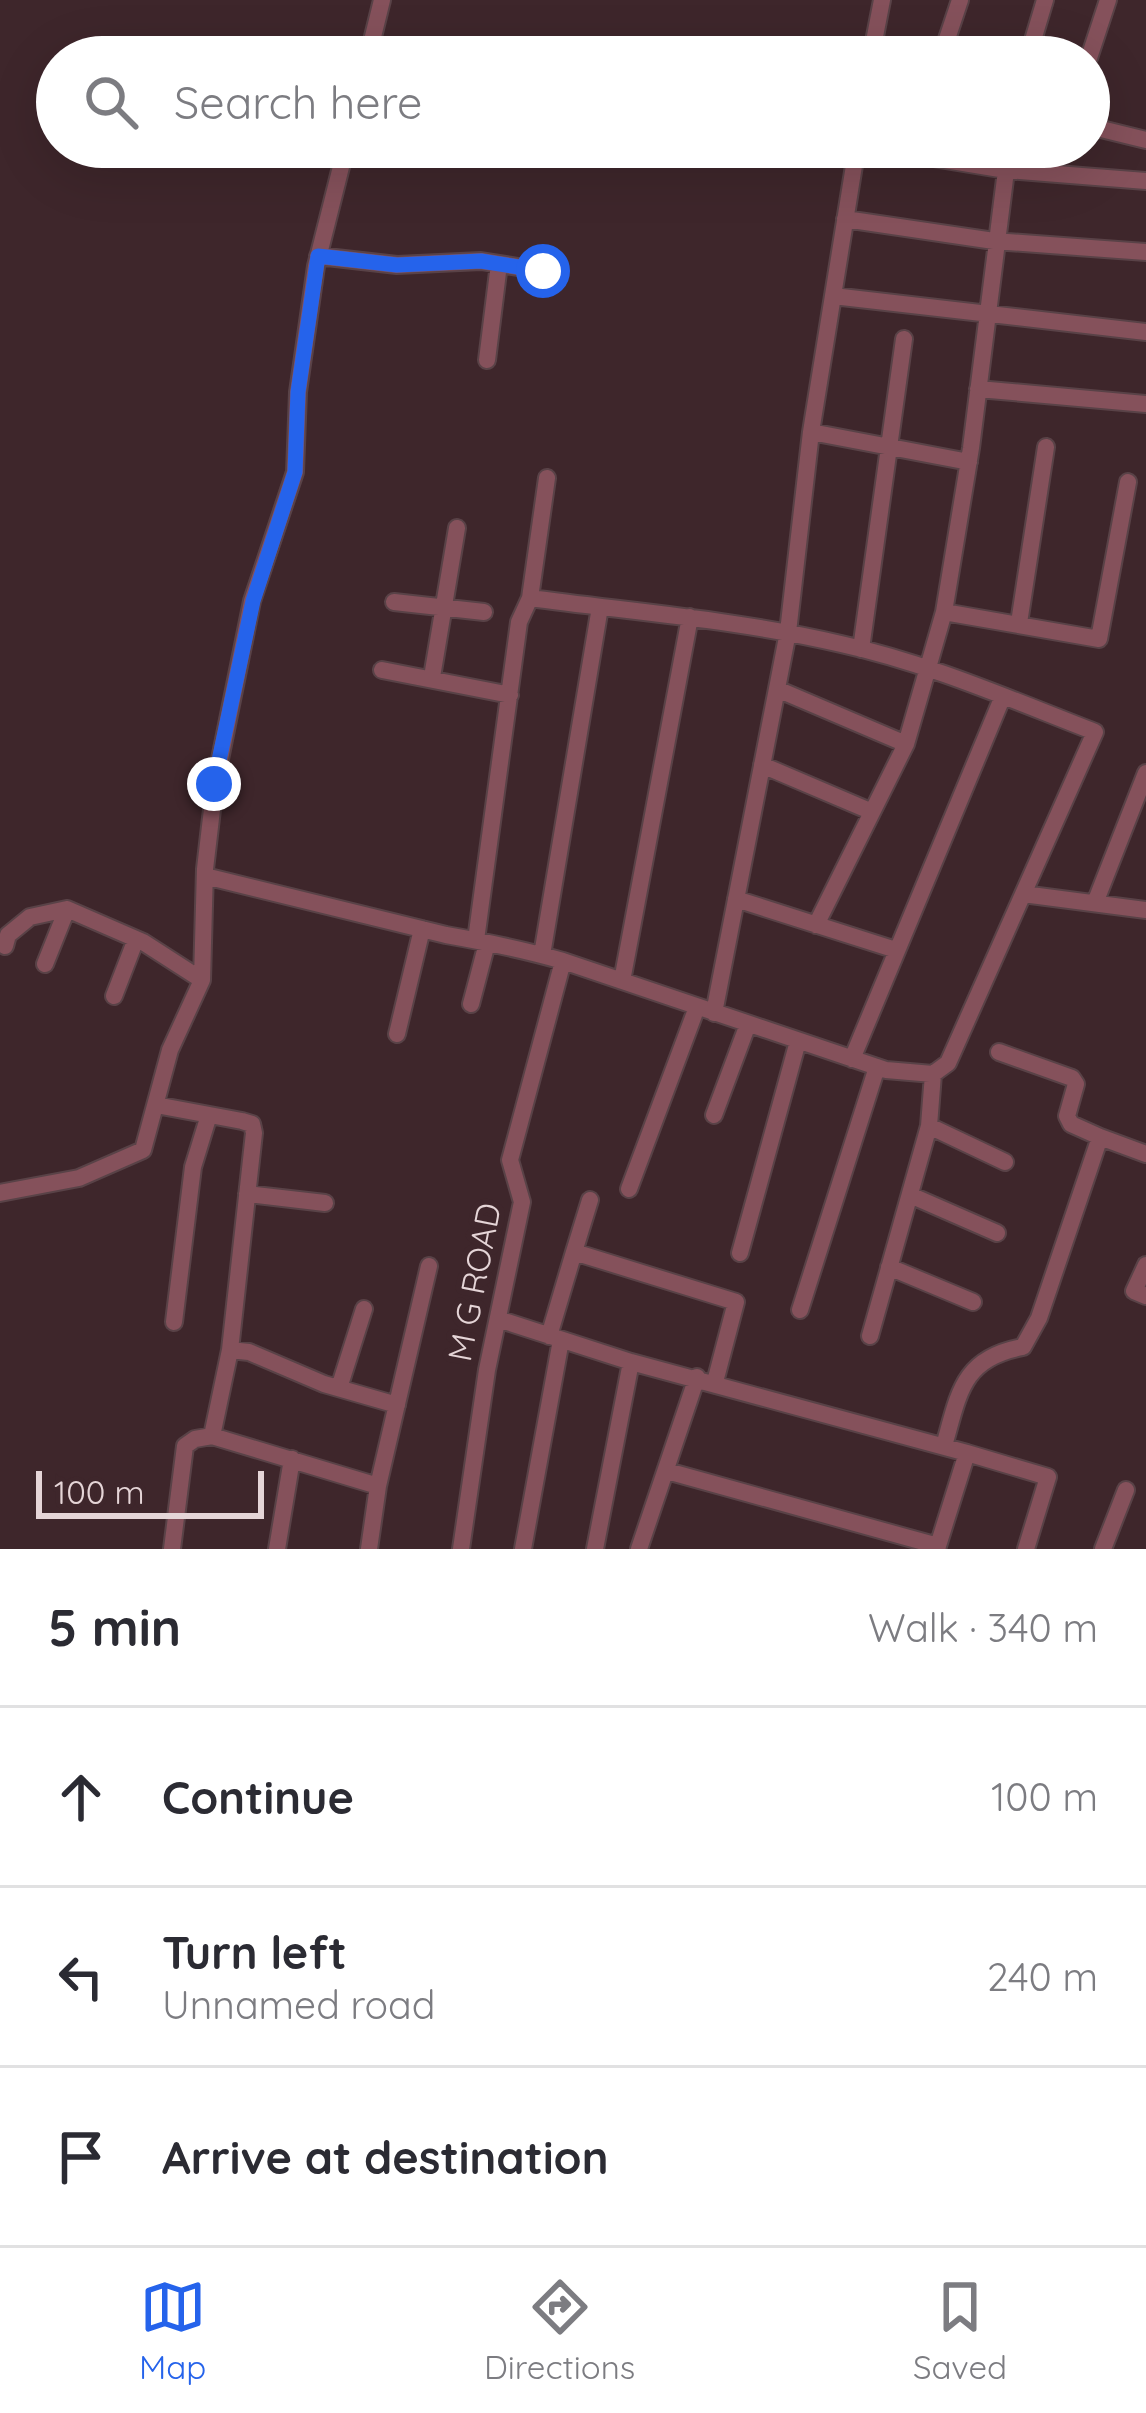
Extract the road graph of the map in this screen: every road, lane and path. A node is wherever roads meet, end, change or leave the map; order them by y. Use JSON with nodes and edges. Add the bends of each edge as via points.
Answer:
{"nodes":[{"id":1,"x":382,"y":0,"type":"edge"},
{"id":2,"x":882,"y":0,"type":"edge"},
{"id":3,"x":960,"y":0,"type":"edge"},
{"id":4,"x":1045,"y":0,"type":"edge"},
{"id":5,"x":1108,"y":0,"type":"edge"},
{"id":6,"x":373,"y":36,"type":"edge"},
{"id":7,"x":878,"y":36,"type":"edge"},
{"id":8,"x":948,"y":36,"type":"edge"},
{"id":9,"x":1034,"y":36,"type":"edge"},
{"id":10,"x":1096,"y":36,"type":"edge"},
{"id":11,"x":1110,"y":131,"type":"edge"},
{"id":12,"x":1146,"y":140,"type":"edge"},
{"id":13,"x":341,"y":168,"type":"edge"},
{"id":14,"x":854,"y":168,"type":"edge"},
{"id":15,"x":994,"y":168,"type":"edge"},
{"id":16,"x":1006,"y":170,"type":"junction"},
{"id":17,"x":1146,"y":181,"type":"edge"},
{"id":18,"x":845,"y":219,"type":"junction"},
{"id":19,"x":994,"y":241,"type":"junction"},
{"id":20,"x":1146,"y":252,"type":"edge"},
{"id":21,"x":318,"y":256,"type":"junction"},
{"id":22,"x":499,"y":264,"type":"junction"},
{"id":23,"x":543,"y":271,"type":"dead end"},
{"id":24,"x":833,"y":296,"type":"junction"},
{"id":25,"x":988,"y":312,"type":"junction"},
{"id":26,"x":1146,"y":332,"type":"edge"},
{"id":27,"x":904,"y":338,"type":"dead end"},
{"id":28,"x":487,"y":360,"type":"dead end"},
{"id":29,"x":978,"y":389,"type":"junction"},
{"id":30,"x":1146,"y":404,"type":"edge"},
{"id":31,"x":811,"y":432,"type":"junction"},
{"id":32,"x":888,"y":447,"type":"junction"},
{"id":33,"x":1046,"y":447,"type":"dead end"},
{"id":34,"x":968,"y":462,"type":"junction"},
{"id":35,"x":547,"y":478,"type":"dead end"},
{"id":36,"x":1128,"y":482,"type":"dead end"},
{"id":37,"x":458,"y":528,"type":"dead end"},
{"id":38,"x":530,"y":598,"type":"junction"},
{"id":39,"x":394,"y":602,"type":"dead end"},
{"id":40,"x":444,"y":607,"type":"junction"},
{"id":41,"x":600,"y":607,"type":"junction"},
{"id":42,"x":484,"y":612,"type":"dead end"},
{"id":43,"x":944,"y":612,"type":"junction"},
{"id":44,"x":690,"y":616,"type":"junction"},
{"id":45,"x":1019,"y":622,"type":"junction"},
{"id":46,"x":788,"y":632,"type":"junction"},
{"id":47,"x":862,"y":649,"type":"junction"},
{"id":48,"x":382,"y":670,"type":"dead end"},
{"id":49,"x":930,"y":670,"type":"junction"},
{"id":50,"x":432,"y":677,"type":"junction"},
{"id":51,"x":777,"y":689,"type":"junction"},
{"id":52,"x":510,"y":695,"type":"junction"},
{"id":53,"x":1003,"y":696,"type":"junction"},
{"id":54,"x":906,"y":744,"type":"junction"},
{"id":55,"x":762,"y":765,"type":"junction"},
{"id":56,"x":1146,"y":773,"type":"edge"},
{"id":57,"x":870,"y":812,"type":"junction"},
{"id":58,"x":205,"y":876,"type":"junction"},
{"id":59,"x":1023,"y":894,"type":"junction"},
{"id":60,"x":736,"y":899,"type":"junction"},
{"id":61,"x":1095,"y":903,"type":"junction"},
{"id":62,"x":67,"y":909,"type":"junction"},
{"id":63,"x":1146,"y":910,"type":"edge"},
{"id":64,"x":816,"y":925,"type":"junction"},
{"id":65,"x":422,"y":929,"type":"junction"},
{"id":66,"x":136,"y":939,"type":"junction"},
{"id":67,"x":482,"y":942,"type":"junction"},
{"id":68,"x":5,"y":946,"type":"dead end"},
{"id":69,"x":896,"y":950,"type":"junction"},
{"id":70,"x":542,"y":955,"type":"junction"},
{"id":71,"x":563,"y":961,"type":"junction"},
{"id":72,"x":45,"y":964,"type":"dead end"},
{"id":73,"x":202,"y":980,"type":"junction"},
{"id":74,"x":622,"y":981,"type":"junction"},
{"id":75,"x":114,"y":996,"type":"dead end"},
{"id":76,"x":471,"y":1004,"type":"dead end"},
{"id":77,"x":706,"y":1010,"type":"junction"},
{"id":78,"x":748,"y":1024,"type":"junction"},
{"id":79,"x":398,"y":1034,"type":"dead end"},
{"id":80,"x":799,"y":1041,"type":"junction"},
{"id":81,"x":999,"y":1052,"type":"dead end"},
{"id":82,"x":852,"y":1059,"type":"junction"},
{"id":83,"x":877,"y":1067,"type":"junction"},
{"id":84,"x":933,"y":1074,"type":"junction"},
{"id":85,"x":156,"y":1105,"type":"junction"},
{"id":86,"x":209,"y":1115,"type":"junction"},
{"id":87,"x":714,"y":1115,"type":"dead end"},
{"id":88,"x":929,"y":1126,"type":"junction"},
{"id":89,"x":1100,"y":1137,"type":"junction"},
{"id":90,"x":1146,"y":1154,"type":"edge"},
{"id":91,"x":1005,"y":1162,"type":"dead end"},
{"id":92,"x":629,"y":1189,"type":"dead end"},
{"id":93,"x":0,"y":1193,"type":"edge"},
{"id":94,"x":248,"y":1194,"type":"junction"},
{"id":95,"x":910,"y":1195,"type":"junction"},
{"id":96,"x":590,"y":1200,"type":"dead end"},
{"id":97,"x":325,"y":1203,"type":"dead end"},
{"id":98,"x":997,"y":1233,"type":"dead end"},
{"id":99,"x":574,"y":1252,"type":"junction"},
{"id":100,"x":740,"y":1253,"type":"dead end"},
{"id":101,"x":1146,"y":1265,"type":"edge"},
{"id":102,"x":429,"y":1266,"type":"dead end"},
{"id":103,"x":889,"y":1267,"type":"junction"},
{"id":104,"x":1146,"y":1296,"type":"edge"},
{"id":105,"x":973,"y":1302,"type":"dead end"},
{"id":106,"x":364,"y":1309,"type":"dead end"},
{"id":107,"x":800,"y":1310,"type":"dead end"},
{"id":108,"x":498,"y":1319,"type":"junction"},
{"id":109,"x":174,"y":1322,"type":"dead end"},
{"id":110,"x":870,"y":1336,"type":"dead end"},
{"id":111,"x":555,"y":1338,"type":"junction"},
{"id":112,"x":230,"y":1349,"type":"junction"},
{"id":113,"x":631,"y":1362,"type":"junction"},
{"id":114,"x":697,"y":1377,"type":"junction"},
{"id":115,"x":715,"y":1382,"type":"junction"},
{"id":116,"x":339,"y":1388,"type":"junction"},
{"id":117,"x":397,"y":1405,"type":"junction"},
{"id":118,"x":212,"y":1436,"type":"junction"},
{"id":119,"x":944,"y":1446,"type":"junction"},
{"id":120,"x":967,"y":1453,"type":"junction"},
{"id":121,"x":292,"y":1459,"type":"junction"},
{"id":122,"x":668,"y":1471,"type":"junction"},
{"id":123,"x":378,"y":1486,"type":"junction"},
{"id":124,"x":1126,"y":1490,"type":"dead end"},
{"id":125,"x":938,"y":1548,"type":"edge"},
{"id":126,"x":172,"y":1549,"type":"edge"},
{"id":127,"x":277,"y":1549,"type":"edge"},
{"id":128,"x":369,"y":1549,"type":"edge"},
{"id":129,"x":460,"y":1549,"type":"edge"},
{"id":130,"x":523,"y":1549,"type":"edge"},
{"id":131,"x":596,"y":1549,"type":"edge"},
{"id":132,"x":639,"y":1549,"type":"edge"},
{"id":133,"x":1026,"y":1549,"type":"edge"},
{"id":134,"x":1102,"y":1549,"type":"edge"}],
"edges":[{"from":1,"to":6,"type":"street"},
{"from":2,"to":7,"type":"street"},
{"from":3,"to":8,"type":"street"},
{"from":4,"to":9,"type":"street"},
{"from":5,"to":10,"type":"street"},
{"from":11,"to":12,"type":"street"},
{"from":13,"to":21,"type":"street"},
{"from":14,"to":18,"type":"street"},
{"from":15,"to":16,"type":"street"},
{"from":16,"to":17,"type":"street"},
{"from":16,"to":19,"type":"street"},
{"from":18,"to":19,"type":"street"},
{"from":18,"to":24,"type":"street"},
{"from":19,"to":20,"type":"street"},
{"from":19,"to":25,"type":"street"},
{"from":21,"to":22,"type":"street"},
{"from":21,"to":58,"type":"street","via":[[295,472],[253,601],[214,784]]},
{"from":22,"to":23,"type":"street"},
{"from":22,"to":28,"type":"street"},
{"from":24,"to":25,"type":"street"},
{"from":24,"to":31,"type":"street"},
{"from":25,"to":26,"type":"street"},
{"from":25,"to":29,"type":"street"},
{"from":27,"to":32,"type":"street"},
{"from":29,"to":30,"type":"street"},
{"from":29,"to":34,"type":"street"},
{"from":31,"to":32,"type":"street"},
{"from":31,"to":46,"type":"street"},
{"from":32,"to":34,"type":"street"},
{"from":32,"to":47,"type":"street"},
{"from":33,"to":45,"type":"street"},
{"from":34,"to":43,"type":"street"},
{"from":35,"to":38,"type":"street"},
{"from":36,"to":45,"type":"street","via":[[1099,639]]},
{"from":37,"to":40,"type":"street"},
{"from":38,"to":41,"type":"street"},
{"from":38,"to":52,"type":"street"},
{"from":39,"to":40,"type":"street"},
{"from":40,"to":42,"type":"street"},
{"from":40,"to":50,"type":"street"},
{"from":41,"to":44,"type":"street"},
{"from":41,"to":70,"type":"street"},
{"from":43,"to":45,"type":"street"},
{"from":43,"to":49,"type":"street"},
{"from":44,"to":46,"type":"street"},
{"from":44,"to":74,"type":"street"},
{"from":46,"to":47,"type":"street"},
{"from":46,"to":51,"type":"street"},
{"from":47,"to":49,"type":"street"},
{"from":48,"to":50,"type":"street"},
{"from":49,"to":53,"type":"street"},
{"from":49,"to":54,"type":"street"},
{"from":50,"to":52,"type":"street"},
{"from":51,"to":54,"type":"street"},
{"from":51,"to":55,"type":"street"},
{"from":52,"to":67,"type":"street"},
{"from":53,"to":59,"type":"street","via":[[1095,732]]},
{"from":53,"to":69,"type":"street"},
{"from":54,"to":57,"type":"street"},
{"from":55,"to":57,"type":"street"},
{"from":55,"to":60,"type":"street"},
{"from":56,"to":61,"type":"street"},
{"from":57,"to":64,"type":"street"},
{"from":58,"to":65,"type":"street"},
{"from":58,"to":73,"type":"street"},
{"from":59,"to":61,"type":"street"},
{"from":59,"to":84,"type":"street","via":[[948,1063]]},
{"from":60,"to":64,"type":"street"},
{"from":60,"to":77,"type":"street"},
{"from":61,"to":63,"type":"street"},
{"from":62,"to":66,"type":"street"},
{"from":62,"to":68,"type":"street","via":[[31,917]]},
{"from":62,"to":72,"type":"street"},
{"from":64,"to":69,"type":"street"},
{"from":65,"to":67,"type":"street"},
{"from":65,"to":79,"type":"street"},
{"from":66,"to":73,"type":"street"},
{"from":66,"to":75,"type":"street"},
{"from":67,"to":70,"type":"street"},
{"from":67,"to":76,"type":"street"},
{"from":69,"to":82,"type":"street"},
{"from":70,"to":71,"type":"street"},
{"from":71,"to":74,"type":"street"},
{"from":71,"to":108,"type":"street","name":"M G ROAD","via":[[510,1160],[522,1202]]},
{"from":73,"to":85,"type":"street"},
{"from":74,"to":77,"type":"street"},
{"from":77,"to":78,"type":"street"},
{"from":77,"to":92,"type":"street"},
{"from":78,"to":80,"type":"street"},
{"from":78,"to":87,"type":"street"},
{"from":80,"to":82,"type":"street"},
{"from":80,"to":100,"type":"street"},
{"from":81,"to":89,"type":"street","via":[[1072,1078],[1067,1116]]},
{"from":82,"to":83,"type":"street"},
{"from":83,"to":84,"type":"street"},
{"from":83,"to":107,"type":"street"},
{"from":84,"to":88,"type":"street"},
{"from":85,"to":86,"type":"street"},
{"from":85,"to":93,"type":"street","via":[[143,1150],[79,1178]]},
{"from":86,"to":94,"type":"street","via":[[252,1124]]},
{"from":86,"to":109,"type":"street","via":[[194,1167]]},
{"from":88,"to":91,"type":"street"},
{"from":88,"to":95,"type":"street"},
{"from":89,"to":90,"type":"street"},
{"from":89,"to":119,"type":"street","via":[[1040,1318],[1023,1347],[980,1361],[959,1394]]},
{"from":94,"to":97,"type":"street"},
{"from":94,"to":112,"type":"street"},
{"from":95,"to":98,"type":"street"},
{"from":95,"to":103,"type":"street"},
{"from":96,"to":99,"type":"street"},
{"from":99,"to":111,"type":"street"},
{"from":99,"to":115,"type":"street","via":[[736,1302]]},
{"from":101,"to":104,"type":"street","via":[[1134,1292]]},
{"from":102,"to":117,"type":"street"},
{"from":103,"to":105,"type":"street"},
{"from":103,"to":110,"type":"street"},
{"from":106,"to":116,"type":"street"},
{"from":108,"to":111,"type":"street"},
{"from":108,"to":129,"type":"street","name":"M G ROAD"},
{"from":111,"to":113,"type":"street"},
{"from":111,"to":130,"type":"street"},
{"from":112,"to":116,"type":"street"},
{"from":112,"to":118,"type":"street"},
{"from":113,"to":114,"type":"street"},
{"from":113,"to":131,"type":"street"},
{"from":114,"to":115,"type":"street"},
{"from":114,"to":122,"type":"street"},
{"from":115,"to":119,"type":"street"},
{"from":116,"to":117,"type":"street"},
{"from":117,"to":123,"type":"street"},
{"from":118,"to":121,"type":"street"},
{"from":118,"to":126,"type":"street","via":[[185,1446]]},
{"from":119,"to":120,"type":"street"},
{"from":120,"to":125,"type":"street"},
{"from":120,"to":133,"type":"street","via":[[1048,1477]]},
{"from":121,"to":123,"type":"street"},
{"from":121,"to":127,"type":"street"},
{"from":122,"to":125,"type":"street"},
{"from":122,"to":132,"type":"street"},
{"from":123,"to":128,"type":"street"},
{"from":124,"to":134,"type":"street"}]}
